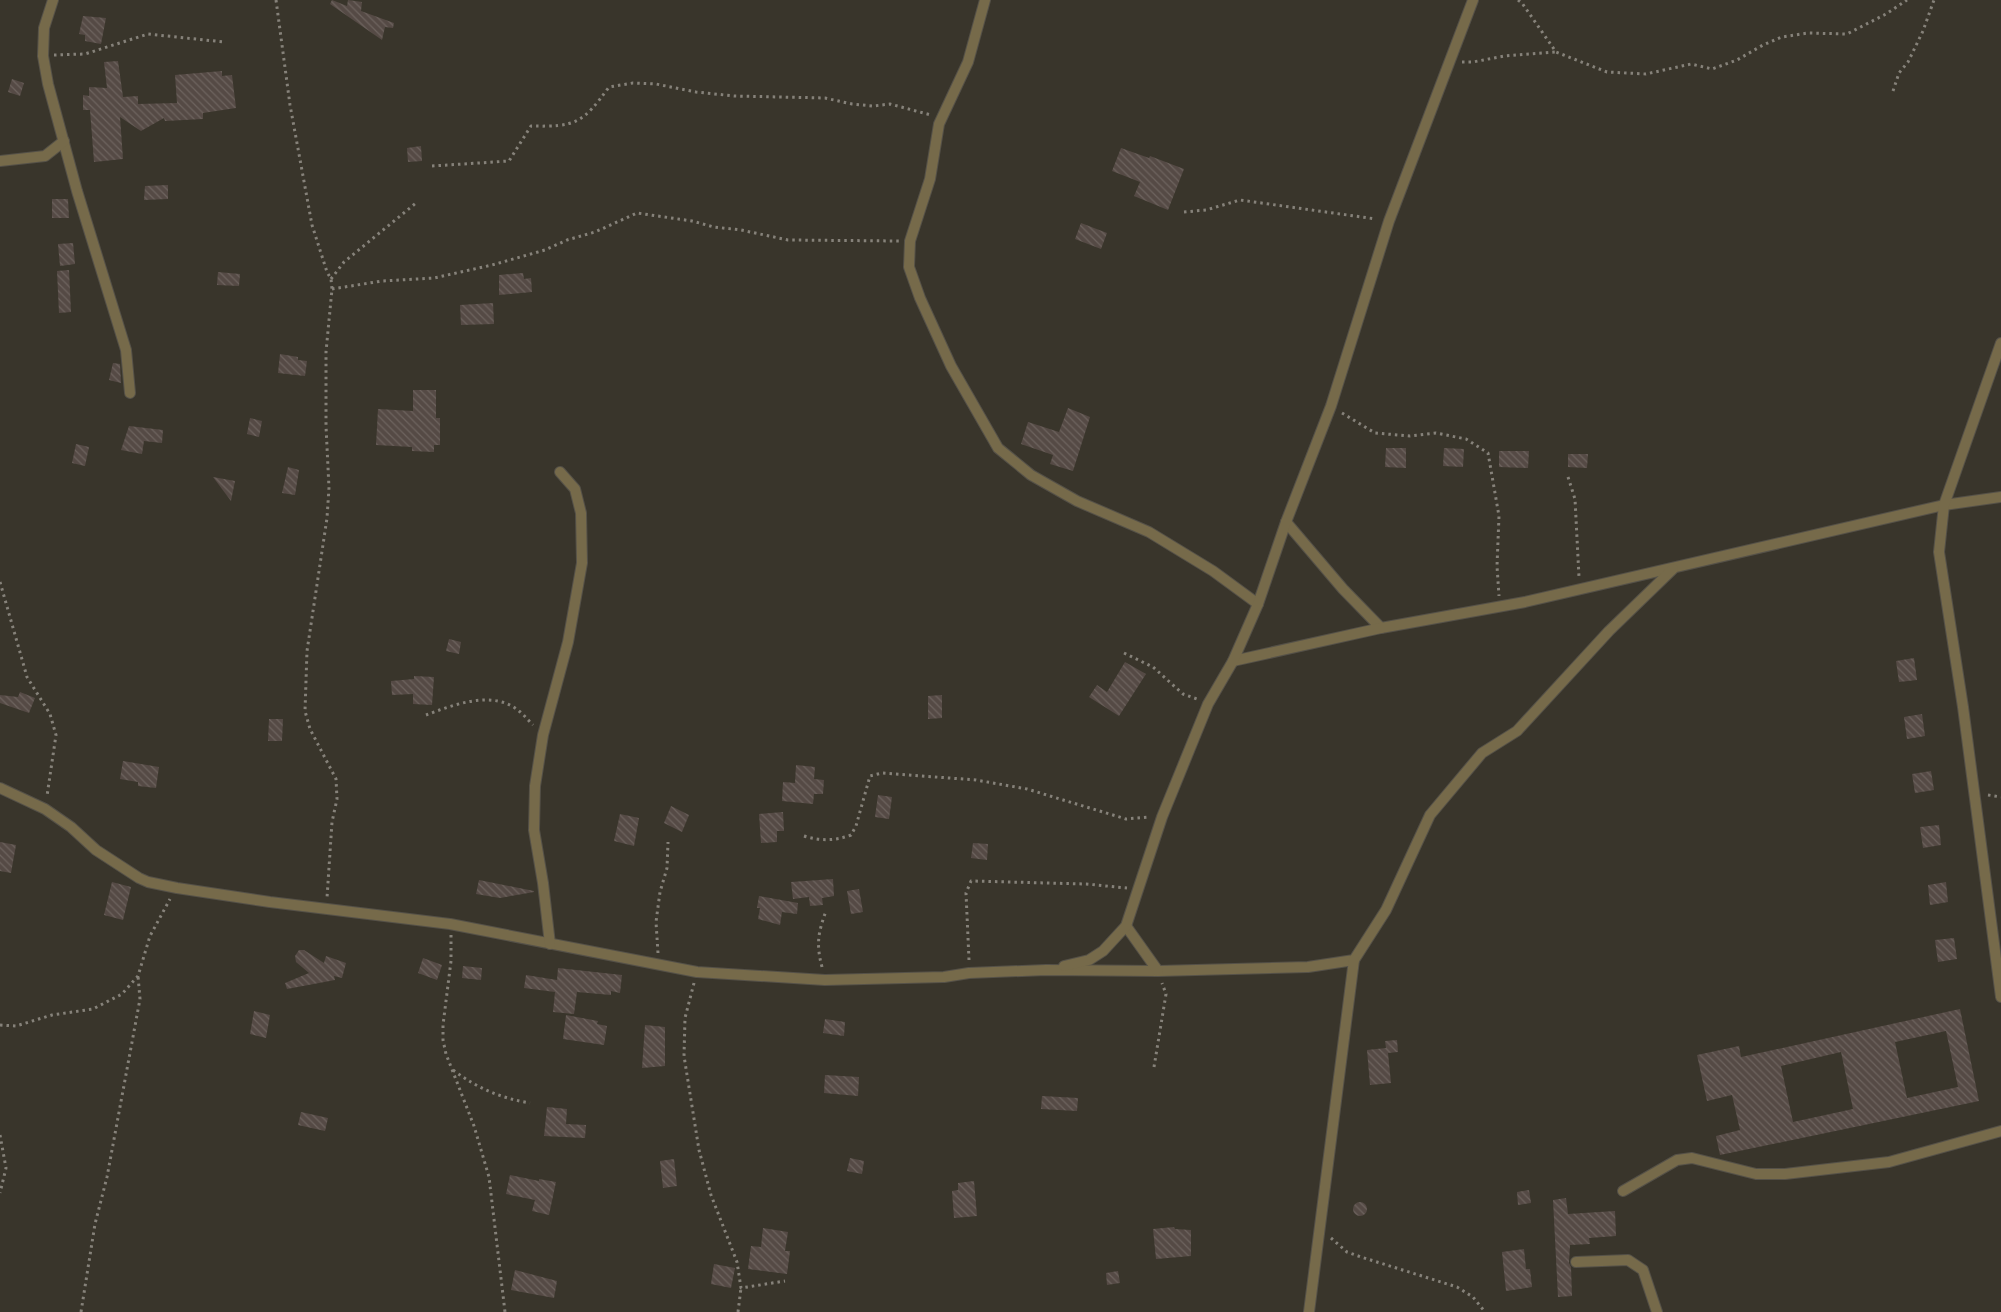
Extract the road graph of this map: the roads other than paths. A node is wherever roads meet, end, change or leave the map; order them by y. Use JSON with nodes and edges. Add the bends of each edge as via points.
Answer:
{"nodes":[{"id":1,"x":52,"y":0,"type":"edge"},
{"id":2,"x":985,"y":0,"type":"edge"},
{"id":3,"x":1473,"y":0,"type":"edge"},
{"id":4,"x":64,"y":141,"type":"junction"},
{"id":5,"x":0,"y":161,"type":"edge"},
{"id":6,"x":2001,"y":343,"type":"edge"},
{"id":7,"x":130,"y":392,"type":"dead end"},
{"id":8,"x":560,"y":472,"type":"dead end"},
{"id":9,"x":2001,"y":497,"type":"edge"},
{"id":10,"x":1944,"y":505,"type":"junction"},
{"id":11,"x":1286,"y":522,"type":"junction"},
{"id":12,"x":1673,"y":569,"type":"junction"},
{"id":13,"x":1258,"y":604,"type":"junction"},
{"id":14,"x":1381,"y":628,"type":"junction"},
{"id":15,"x":1232,"y":661,"type":"junction"},
{"id":16,"x":0,"y":788,"type":"edge"},
{"id":17,"x":1126,"y":926,"type":"junction"},
{"id":18,"x":550,"y":944,"type":"junction"},
{"id":19,"x":1354,"y":960,"type":"junction"},
{"id":20,"x":1046,"y":970,"type":"junction"},
{"id":21,"x":1158,"y":971,"type":"junction"},
{"id":22,"x":2001,"y":997,"type":"edge"},
{"id":23,"x":2001,"y":1131,"type":"edge"},
{"id":24,"x":1623,"y":1191,"type":"dead end"},
{"id":25,"x":1576,"y":1262,"type":"dead end"},
{"id":26,"x":1310,"y":1312,"type":"edge"},
{"id":27,"x":1657,"y":1312,"type":"edge"}],
"edges":[{"from":1,"to":4,"type":"street","via":[[44,28],[43,56]]},
{"from":2,"to":13,"type":"street","via":[[968,62],[939,124],[930,179],[910,241],[909,266],[920,298],[956,374],[998,448],[1031,475],[1077,501],[1148,532]]},
{"from":3,"to":11,"type":"street","via":[[1389,221],[1332,406]]},
{"from":4,"to":5,"type":"street","via":[[45,156]]},
{"from":4,"to":7,"type":"street","via":[[126,350]]},
{"from":6,"to":10,"type":"street"},
{"from":8,"to":18,"type":"street","via":[[575,489],[581,513],[582,563],[568,642],[543,736],[535,786],[534,830]]},
{"from":9,"to":10,"type":"street"},
{"from":10,"to":12,"type":"street"},
{"from":10,"to":22,"type":"street","via":[[1939,552]]},
{"from":11,"to":13,"type":"street"},
{"from":11,"to":14,"type":"street"},
{"from":12,"to":14,"type":"street","via":[[1500,607]]},
{"from":12,"to":19,"type":"street","via":[[1609,631],[1517,731],[1482,753],[1430,815],[1386,910]]},
{"from":13,"to":15,"type":"street"},
{"from":14,"to":15,"type":"street"},
{"from":15,"to":17,"type":"street","via":[[1208,704],[1162,816]]},
{"from":16,"to":18,"type":"street","via":[[45,809],[71,826],[96,850],[138,878],[176,888],[450,924]]},
{"from":17,"to":20,"type":"street","via":[[1089,960]]},
{"from":17,"to":21,"type":"street"},
{"from":18,"to":20,"type":"street","via":[[697,972],[825,980]]},
{"from":19,"to":21,"type":"street","via":[[1308,967]]},
{"from":19,"to":26,"type":"street"},
{"from":20,"to":21,"type":"street"},
{"from":23,"to":24,"type":"street","via":[[1888,1162],[1785,1174],[1756,1174],[1692,1158],[1677,1160]]},
{"from":25,"to":27,"type":"street","via":[[1628,1260],[1643,1270]]}]}
